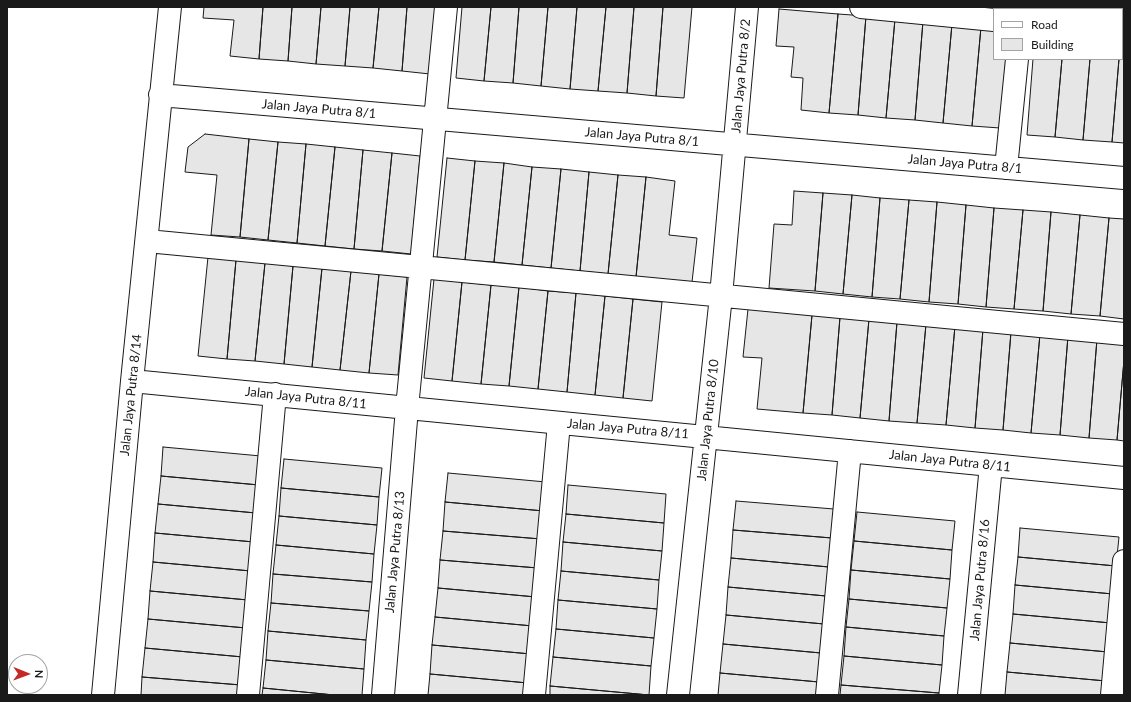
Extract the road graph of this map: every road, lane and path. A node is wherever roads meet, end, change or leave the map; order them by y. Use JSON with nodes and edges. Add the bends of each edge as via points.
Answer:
{"nodes":[{"id":1,"x":170,"y":7,"type":"edge"},
{"id":2,"x":446,"y":7,"type":"edge"},
{"id":3,"x":747,"y":7,"type":"edge"},
{"id":4,"x":861,"y":7,"type":"edge"},
{"id":5,"x":993,"y":20,"type":"edge"},
{"id":6,"x":1017,"y":60,"type":"edge"},
{"id":7,"x":160,"y":95,"type":"junction"},
{"id":8,"x":435,"y":119,"type":"junction"},
{"id":9,"x":735,"y":144,"type":"junction"},
{"id":10,"x":1006,"y":168,"type":"junction"},
{"id":11,"x":1124,"y":178,"type":"edge"},
{"id":12,"x":147,"y":240,"type":"junction"},
{"id":13,"x":421,"y":267,"type":"junction"},
{"id":14,"x":721,"y":296,"type":"junction"},
{"id":15,"x":1124,"y":334,"type":"edge"},
{"id":16,"x":132,"y":381,"type":"junction"},
{"id":17,"x":276,"y":394,"type":"junction"},
{"id":18,"x":408,"y":408,"type":"junction"},
{"id":19,"x":559,"y":423,"type":"junction"},
{"id":20,"x":706,"y":437,"type":"junction"},
{"id":21,"x":850,"y":451,"type":"junction"},
{"id":22,"x":991,"y":465,"type":"junction"},
{"id":23,"x":1124,"y":478,"type":"edge"},
{"id":24,"x":1124,"y":561,"type":"edge"},
{"id":25,"x":103,"y":695,"type":"edge"},
{"id":26,"x":248,"y":695,"type":"edge"},
{"id":27,"x":383,"y":695,"type":"edge"},
{"id":28,"x":534,"y":695,"type":"edge"},
{"id":29,"x":678,"y":695,"type":"edge"},
{"id":30,"x":827,"y":695,"type":"edge"},
{"id":31,"x":969,"y":695,"type":"edge"},
{"id":32,"x":1112,"y":695,"type":"edge"}],
"edges":[{"from":1,"to":7,"type":"street","name":"Jalan Jaya Putra 8/14"},
{"from":2,"to":8,"type":"street","name":"Jalan Jaya Putra 8/13"},
{"from":3,"to":9,"type":"street","name":"Jalan Jaya Putra 8/2"},
{"from":4,"to":5,"type":"street"},
{"from":6,"to":10,"type":"street"},
{"from":7,"to":8,"type":"street","name":"Jalan Jaya Putra 8/1"},
{"from":7,"to":12,"type":"street","name":"Jalan Jaya Putra 8/14"},
{"from":8,"to":9,"type":"street","name":"Jalan Jaya Putra 8/1"},
{"from":8,"to":13,"type":"street","name":"Jalan Jaya Putra 8/13"},
{"from":9,"to":10,"type":"street","name":"Jalan Jaya Putra 8/1"},
{"from":9,"to":14,"type":"street","name":"Jalan Jaya Putra 8/10"},
{"from":10,"to":11,"type":"street","name":"Jalan Jaya Putra 8/1"},
{"from":12,"to":13,"type":"street"},
{"from":12,"to":16,"type":"street","name":"Jalan Jaya Putra 8/14"},
{"from":13,"to":14,"type":"street"},
{"from":13,"to":18,"type":"street","name":"Jalan Jaya Putra 8/13"},
{"from":14,"to":15,"type":"street"},
{"from":14,"to":20,"type":"street","name":"Jalan Jaya Putra 8/10"},
{"from":16,"to":17,"type":"street","name":"Jalan Jaya Putra 8/11"},
{"from":16,"to":25,"type":"street","name":"Jalan Jaya Putra 8/14"},
{"from":17,"to":18,"type":"street","name":"Jalan Jaya Putra 8/11"},
{"from":17,"to":26,"type":"street"},
{"from":18,"to":19,"type":"street","name":"Jalan Jaya Putra 8/11"},
{"from":18,"to":27,"type":"street","name":"Jalan Jaya Putra 8/13"},
{"from":19,"to":20,"type":"street","name":"Jalan Jaya Putra 8/11"},
{"from":19,"to":28,"type":"street"},
{"from":20,"to":21,"type":"street","name":"Jalan Jaya Putra 8/11"},
{"from":20,"to":29,"type":"street","name":"Jalan Jaya Putra 8/10"},
{"from":21,"to":22,"type":"street","name":"Jalan Jaya Putra 8/11"},
{"from":21,"to":30,"type":"street"},
{"from":22,"to":23,"type":"street","name":"Jalan Jaya Putra 8/11"},
{"from":22,"to":31,"type":"street","name":"Jalan Jaya Putra 8/16"},
{"from":24,"to":32,"type":"street"}]}
